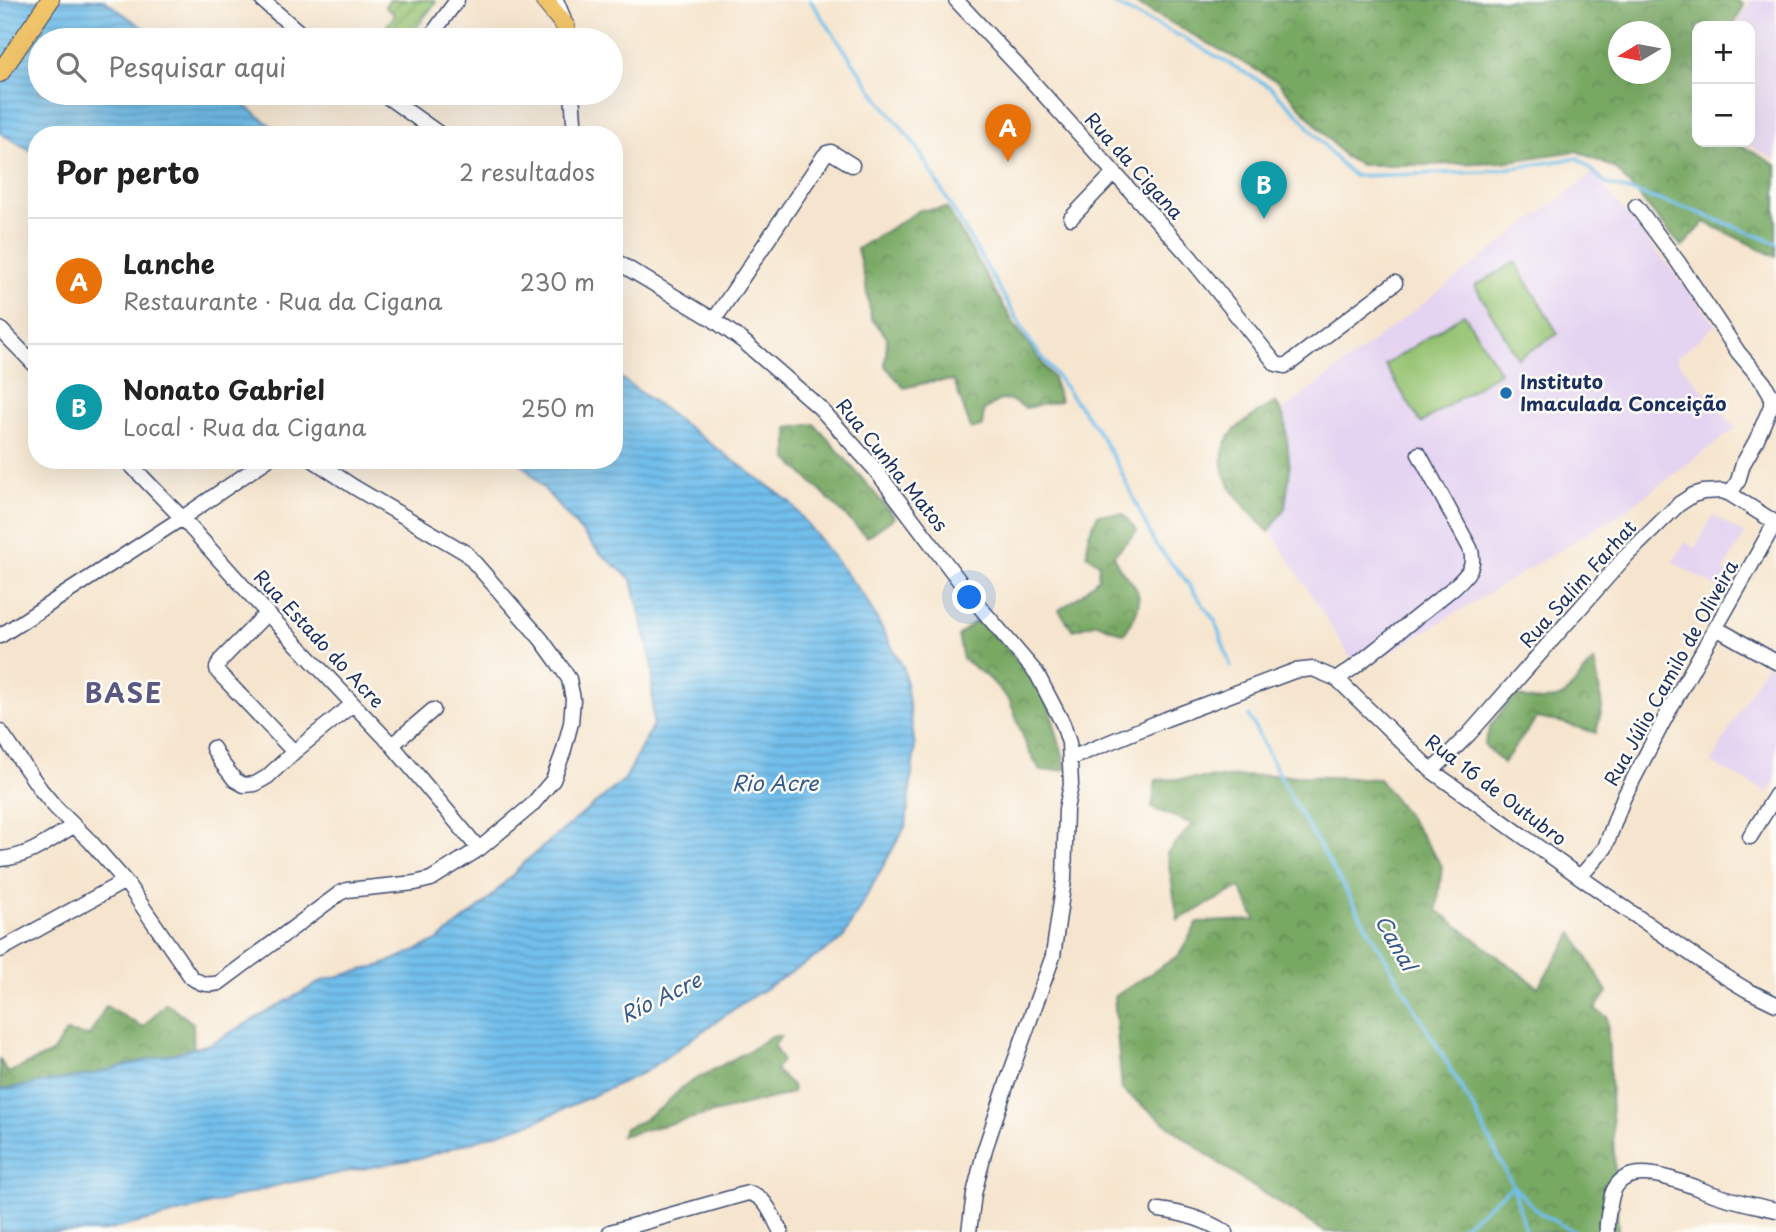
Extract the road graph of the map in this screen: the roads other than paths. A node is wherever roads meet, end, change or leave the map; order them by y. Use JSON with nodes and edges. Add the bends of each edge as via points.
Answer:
{"nodes":[{"id":1,"x":50,"y":0,"type":"edge"},
{"id":2,"x":262,"y":0,"type":"edge"},
{"id":3,"x":457,"y":0,"type":"edge"},
{"id":4,"x":544,"y":0,"type":"edge"},
{"id":5,"x":556,"y":0,"type":"edge"},
{"id":6,"x":956,"y":0,"type":"edge"},
{"id":7,"x":31,"y":28,"type":"edge"},
{"id":8,"x":294,"y":28,"type":"edge"},
{"id":9,"x":437,"y":28,"type":"edge"},
{"id":10,"x":563,"y":28,"type":"edge"},
{"id":11,"x":565,"y":28,"type":"edge"},
{"id":12,"x":28,"y":32,"type":"edge"},
{"id":13,"x":0,"y":73,"type":"edge"},
{"id":14,"x":401,"y":105,"type":"edge"},
{"id":15,"x":573,"y":105,"type":"edge"},
{"id":16,"x":429,"y":126,"type":"edge"},
{"id":17,"x":574,"y":126,"type":"edge"},
{"id":18,"x":852,"y":165,"type":"dead end"},
{"id":19,"x":1114,"y":173,"type":"junction"},
{"id":20,"x":1636,"y":206,"type":"dead end"},
{"id":21,"x":1071,"y":218,"type":"dead end"},
{"id":22,"x":623,"y":265,"type":"edge"},
{"id":23,"x":1395,"y":283,"type":"dead end"},
{"id":24,"x":714,"y":320,"type":"junction"},
{"id":25,"x":0,"y":329,"type":"edge"},
{"id":26,"x":28,"y":359,"type":"edge"},
{"id":27,"x":1419,"y":453,"type":"dead end"},
{"id":28,"x":135,"y":469,"type":"edge"},
{"id":29,"x":254,"y":469,"type":"edge"},
{"id":30,"x":327,"y":469,"type":"edge"},
{"id":31,"x":1730,"y":494,"type":"junction"},
{"id":32,"x":181,"y":518,"type":"junction"},
{"id":33,"x":1776,"y":523,"type":"edge"},
{"id":34,"x":267,"y":613,"type":"junction"},
{"id":35,"x":1716,"y":628,"type":"junction"},
{"id":36,"x":0,"y":636,"type":"edge"},
{"id":37,"x":1776,"y":662,"type":"edge"},
{"id":38,"x":1337,"y":678,"type":"junction"},
{"id":39,"x":353,"y":704,"type":"junction"},
{"id":40,"x":433,"y":710,"type":"dead end"},
{"id":41,"x":0,"y":732,"type":"edge"},
{"id":42,"x":392,"y":745,"type":"junction"},
{"id":43,"x":213,"y":748,"type":"dead end"},
{"id":44,"x":294,"y":752,"type":"junction"},
{"id":45,"x":1071,"y":758,"type":"junction"},
{"id":46,"x":1432,"y":771,"type":"junction"},
{"id":47,"x":1776,"y":795,"type":"edge"},
{"id":48,"x":74,"y":825,"type":"junction"},
{"id":49,"x":1750,"y":837,"type":"dead end"},
{"id":50,"x":479,"y":849,"type":"junction"},
{"id":51,"x":0,"y":859,"type":"edge"},
{"id":52,"x":1580,"y":877,"type":"junction"},
{"id":53,"x":125,"y":881,"type":"junction"},
{"id":54,"x":0,"y":950,"type":"edge"},
{"id":55,"x":1776,"y":1004,"type":"edge"},
{"id":56,"x":1159,"y":1210,"type":"dead end"},
{"id":57,"x":1776,"y":1210,"type":"edge"},
{"id":58,"x":610,"y":1232,"type":"edge"},
{"id":59,"x":781,"y":1232,"type":"edge"},
{"id":60,"x":969,"y":1232,"type":"edge"},
{"id":61,"x":1225,"y":1232,"type":"edge"},
{"id":62,"x":1607,"y":1232,"type":"edge"}],
"edges":[{"from":1,"to":7,"type":"main road"},
{"from":2,"to":8,"type":"street"},
{"from":3,"to":9,"type":"street"},
{"from":4,"to":10,"type":"main road"},
{"from":5,"to":11,"type":"street"},
{"from":6,"to":19,"type":"street","name":"Rua da Cigana"},
{"from":12,"to":13,"type":"main road"},
{"from":14,"to":16,"type":"street"},
{"from":15,"to":17,"type":"street"},
{"from":18,"to":24,"type":"street","via":[[831,152],[824,156]]},
{"from":19,"to":21,"type":"street"},
{"from":19,"to":23,"type":"street","name":"Rua da Cigana","via":[[1190,257],[1276,364],[1285,366],[1294,360]]},
{"from":20,"to":31,"type":"street","via":[[1771,395],[1771,406]]},
{"from":22,"to":24,"type":"street","name":"Rua Cunha Matos"},
{"from":24,"to":45,"type":"street","name":"Rua Cunha Matos","via":[[820,408],[874,468],[973,599],[1037,674],[1063,724]]},
{"from":25,"to":26,"type":"street"},
{"from":27,"to":38,"type":"street","via":[[1470,548],[1471,570]]},
{"from":28,"to":32,"type":"street","name":"Rua Estado do Acre"},
{"from":29,"to":32,"type":"street"},
{"from":30,"to":50,"type":"street","via":[[466,553],[541,639],[569,680],[571,723],[553,780],[531,806]]},
{"from":31,"to":33,"type":"street"},
{"from":31,"to":46,"type":"street","name":"Rua Salim Farhat","via":[[1703,492],[1679,504],[1626,556]]},
{"from":32,"to":34,"type":"street","name":"Rua Estado do Acre"},
{"from":32,"to":36,"type":"street"},
{"from":33,"to":35,"type":"street","name":"Rua Júlio Camilo de Oliveira"},
{"from":34,"to":39,"type":"street","name":"Rua Estado do Acre"},
{"from":34,"to":44,"type":"street","via":[[218,664],[218,672]]},
{"from":35,"to":37,"type":"street"},
{"from":35,"to":52,"type":"street","name":"Rua Júlio Camilo de Oliveira","via":[[1623,799],[1605,848]]},
{"from":38,"to":45,"type":"street","via":[[1313,669],[1294,671]]},
{"from":38,"to":46,"type":"street","name":"Rua 16 de Outubro"},
{"from":39,"to":42,"type":"street","name":"Rua Estado do Acre"},
{"from":39,"to":44,"type":"street"},
{"from":40,"to":42,"type":"street"},
{"from":41,"to":48,"type":"street","via":[[41,790]]},
{"from":42,"to":50,"type":"street","name":"Rua Estado do Acre"},
{"from":43,"to":44,"type":"street","via":[[244,785],[267,777]]},
{"from":45,"to":60,"type":"street","name":"Rua Cunha Matos","via":[[1064,880],[1053,956],[985,1149]]},
{"from":46,"to":52,"type":"street","name":"Rua 16 de Outubro"},
{"from":47,"to":49,"type":"street"},
{"from":48,"to":51,"type":"street","via":[[25,855]]},
{"from":48,"to":53,"type":"street"},
{"from":50,"to":53,"type":"street","via":[[431,879],[340,893],[212,985],[191,977]]},
{"from":52,"to":55,"type":"street","name":"Rua 16 de Outubro","via":[[1714,970]]},
{"from":53,"to":54,"type":"street"},
{"from":56,"to":61,"type":"street","via":[[1193,1217]]},
{"from":57,"to":62,"type":"street","via":[[1667,1178],[1631,1174],[1618,1183],[1612,1195]]},
{"from":58,"to":59,"type":"street","via":[[748,1193],[763,1199]]}]}
